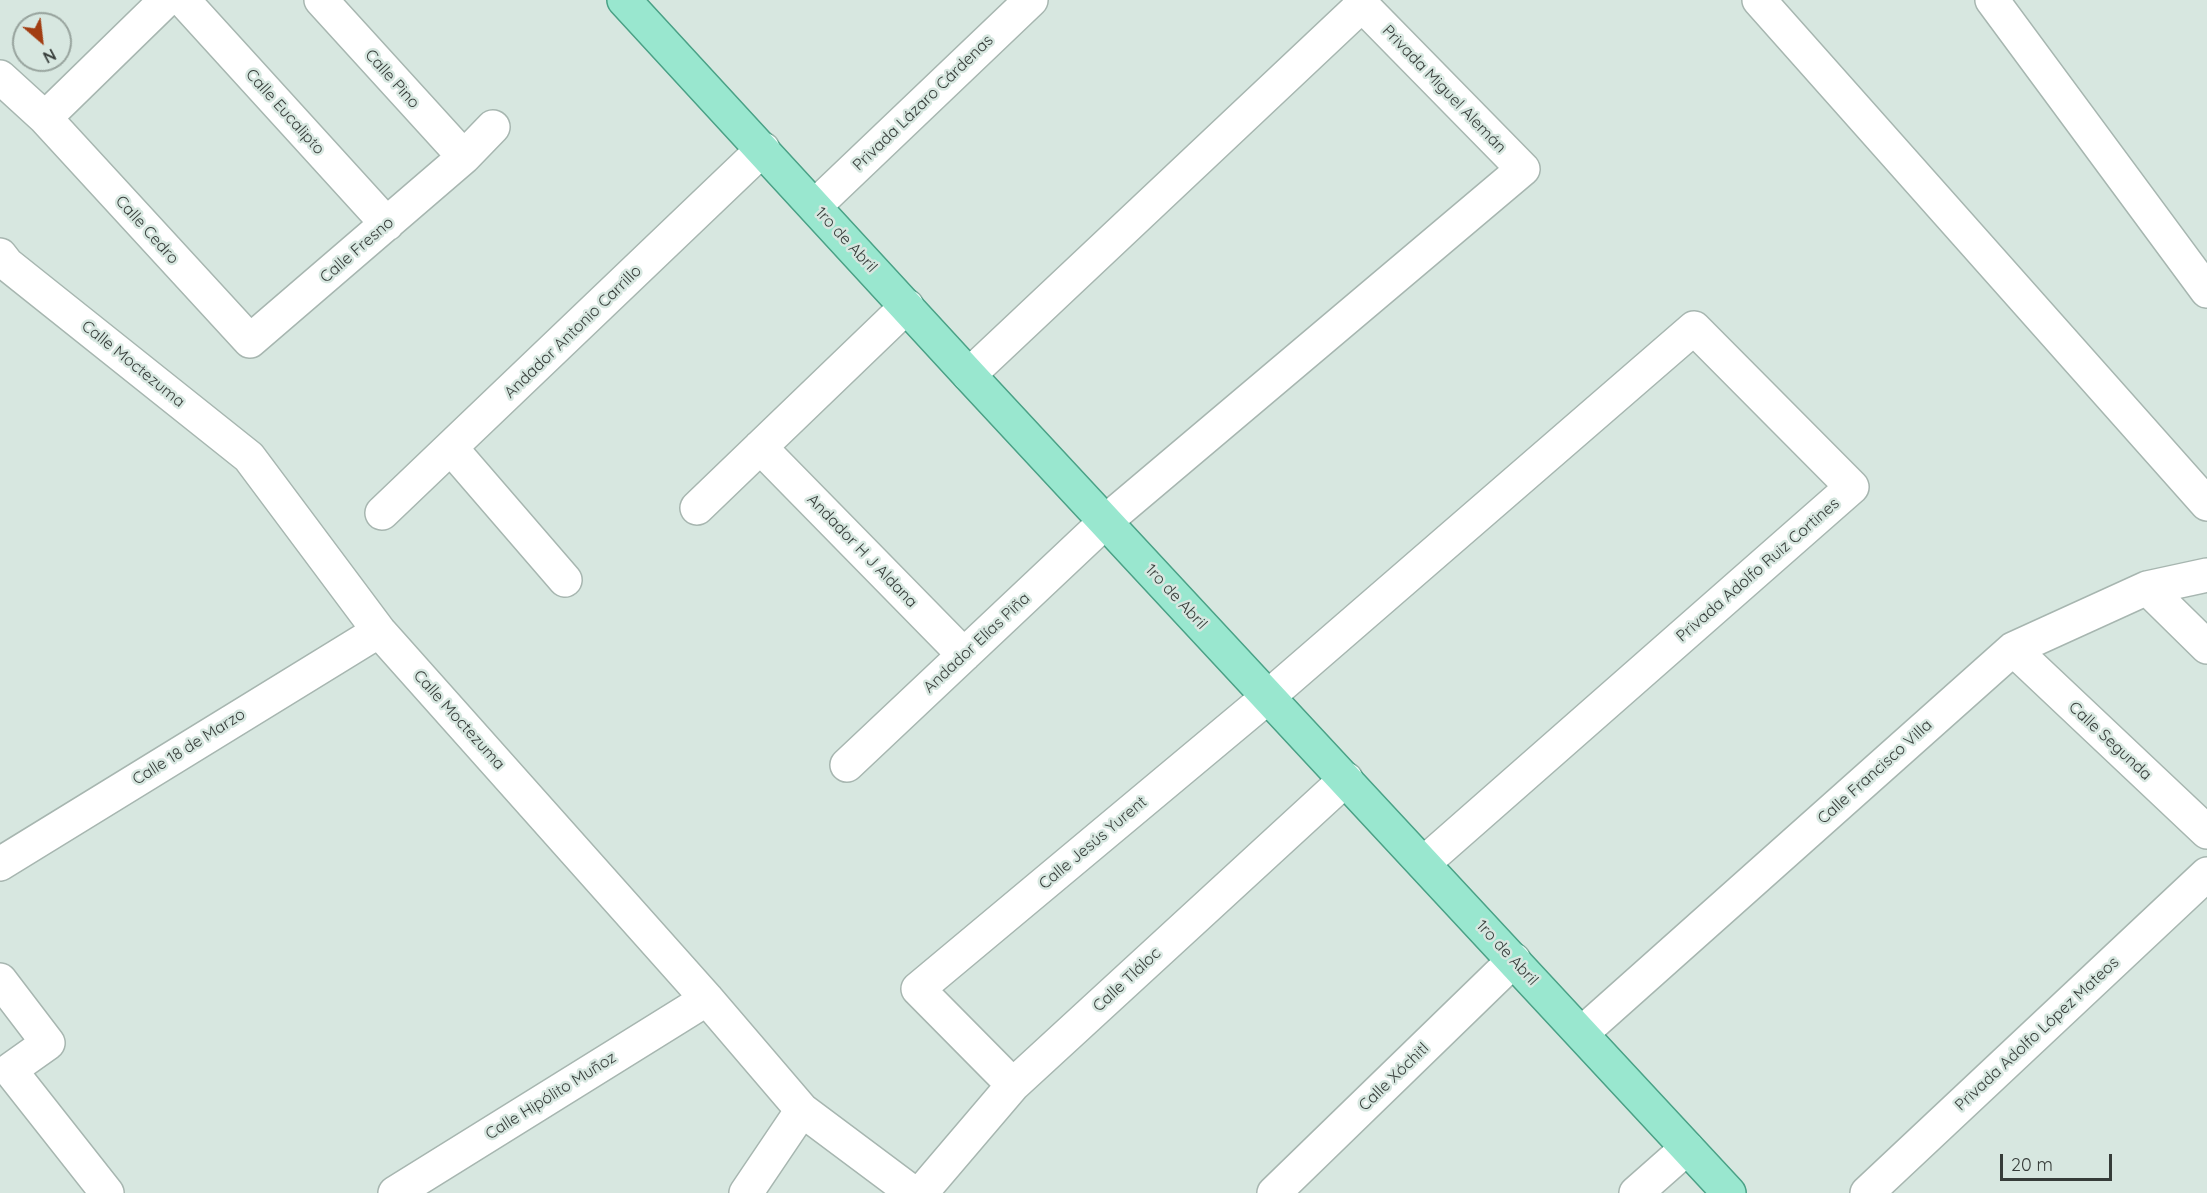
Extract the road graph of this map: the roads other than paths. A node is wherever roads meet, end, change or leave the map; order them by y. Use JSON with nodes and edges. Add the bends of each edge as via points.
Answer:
{"nodes":[{"id":1,"x":166,"y":0,"type":"edge"},
{"id":2,"x":183,"y":0,"type":"edge"},
{"id":3,"x":321,"y":0,"type":"edge"},
{"id":4,"x":624,"y":0,"type":"edge"},
{"id":5,"x":1031,"y":0,"type":"edge"},
{"id":6,"x":1759,"y":0,"type":"edge"},
{"id":7,"x":1992,"y":0,"type":"edge"},
{"id":8,"x":0,"y":77,"type":"edge"},
{"id":9,"x":45,"y":118,"type":"junction"},
{"id":10,"x":493,"y":127,"type":"dead end"},
{"id":11,"x":763,"y":149,"type":"junction"},
{"id":12,"x":464,"y":157,"type":"junction"},
{"id":13,"x":814,"y":206,"type":"junction"},
{"id":14,"x":387,"y":224,"type":"junction"},
{"id":15,"x":2,"y":262,"type":"edge"},
{"id":16,"x":2207,"y":291,"type":"edge"},
{"id":17,"x":907,"y":306,"type":"junction"},
{"id":18,"x":250,"y":341,"type":"joint"},
{"id":19,"x":969,"y":375,"type":"junction"},
{"id":20,"x":760,"y":447,"type":"junction"},
{"id":21,"x":451,"y":448,"type":"junction"},
{"id":22,"x":2207,"y":504,"type":"edge"},
{"id":23,"x":697,"y":508,"type":"dead end"},
{"id":24,"x":382,"y":513,"type":"dead end"},
{"id":25,"x":1106,"y":520,"type":"junction"},
{"id":26,"x":2207,"y":575,"type":"edge"},
{"id":27,"x":565,"y":580,"type":"dead end"},
{"id":28,"x":2147,"y":588,"type":"junction"},
{"id":29,"x":379,"y":631,"type":"junction"},
{"id":30,"x":2207,"y":647,"type":"edge"},
{"id":31,"x":2013,"y":650,"type":"junction"},
{"id":32,"x":964,"y":655,"type":"junction"},
{"id":33,"x":1269,"y":696,"type":"junction"},
{"id":34,"x":847,"y":765,"type":"dead end"},
{"id":35,"x":1346,"y":779,"type":"junction"},
{"id":36,"x":2207,"y":832,"type":"edge"},
{"id":37,"x":1424,"y":863,"type":"junction"},
{"id":38,"x":0,"y":864,"type":"edge"},
{"id":39,"x":2207,"y":874,"type":"edge"},
{"id":40,"x":1514,"y":960,"type":"junction"},
{"id":41,"x":0,"y":980,"type":"edge"},
{"id":42,"x":707,"y":999,"type":"junction"},
{"id":43,"x":1582,"y":1033,"type":"junction"},
{"id":44,"x":1013,"y":1085,"type":"junction"},
{"id":45,"x":802,"y":1110,"type":"junction"},
{"id":46,"x":1687,"y":1148,"type":"junction"},
{"id":47,"x":107,"y":1193,"type":"edge"},
{"id":48,"x":395,"y":1193,"type":"edge"},
{"id":49,"x":746,"y":1193,"type":"edge"},
{"id":50,"x":913,"y":1193,"type":"edge"},
{"id":51,"x":921,"y":1193,"type":"edge"},
{"id":52,"x":1274,"y":1193,"type":"edge"},
{"id":53,"x":1636,"y":1193,"type":"edge"},
{"id":54,"x":1729,"y":1193,"type":"edge"},
{"id":55,"x":1867,"y":1193,"type":"edge"}],
"edges":[{"from":1,"to":9,"type":"street"},
{"from":2,"to":14,"type":"street","name":"Calle Eucalipto"},
{"from":3,"to":12,"type":"street","name":"Calle Pino"},
{"from":4,"to":11,"type":"main road","name":"1ro de Abril"},
{"from":5,"to":13,"type":"street","name":"Privada Lázaro Cárdenas"},
{"from":6,"to":22,"type":"street"},
{"from":7,"to":16,"type":"street"},
{"from":8,"to":9,"type":"street","name":"Calle Cedro"},
{"from":9,"to":18,"type":"street","name":"Calle Cedro"},
{"from":10,"to":12,"type":"street","name":"Calle Fresno"},
{"from":11,"to":13,"type":"main road","name":"1ro de Abril"},
{"from":11,"to":21,"type":"street","name":"Andador Antonio Carrillo"},
{"from":12,"to":14,"type":"street","name":"Calle Fresno"},
{"from":13,"to":17,"type":"main road","name":"1ro de Abril"},
{"from":14,"to":18,"type":"street","name":"Calle Fresno"},
{"from":15,"to":29,"type":"street","name":"Calle Moctezuma","via":[[249,457]]},
{"from":17,"to":19,"type":"main road","name":"1ro de Abril"},
{"from":17,"to":20,"type":"street"},
{"from":19,"to":25,"type":"main road","name":"1ro de Abril"},
{"from":19,"to":25,"type":"street","name":"Privada Miguel Alemán","via":[[1362,5],[1523,169]]},
{"from":20,"to":23,"type":"street"},
{"from":20,"to":32,"type":"street","name":"Andador H J Aldana"},
{"from":21,"to":24,"type":"street","name":"Andador Antonio Carrillo"},
{"from":21,"to":27,"type":"street"},
{"from":25,"to":32,"type":"street","name":"Andador Elías Piña"},
{"from":25,"to":33,"type":"main road","name":"1ro de Abril"},
{"from":26,"to":28,"type":"street","name":"Calle Francisco Villa"},
{"from":28,"to":30,"type":"street"},
{"from":28,"to":31,"type":"street","name":"Calle Francisco Villa"},
{"from":29,"to":38,"type":"street","name":"Calle 18 de Marzo"},
{"from":29,"to":42,"type":"street","name":"Calle Moctezuma"},
{"from":31,"to":36,"type":"street","name":"Calle Segunda"},
{"from":31,"to":43,"type":"street","name":"Calle Francisco Villa"},
{"from":32,"to":34,"type":"street","name":"Andador Elías Piña"},
{"from":33,"to":35,"type":"main road","name":"1ro de Abril"},
{"from":33,"to":37,"type":"street","name":"Privada Adolfo Ruiz Cortines","via":[[1694,328],[1852,487]]},
{"from":33,"to":44,"type":"street","name":"Calle Jesús Yurent","via":[[918,989]]},
{"from":35,"to":37,"type":"main road","name":"1ro de Abril"},
{"from":35,"to":44,"type":"street","name":"Calle Tláloc"},
{"from":37,"to":40,"type":"main road","name":"1ro de Abril"},
{"from":39,"to":55,"type":"street","name":"Privada Adolfo López Mateos"},
{"from":40,"to":43,"type":"main road","name":"1ro de Abril"},
{"from":40,"to":52,"type":"street","name":"Calle Xóchitl"},
{"from":41,"to":47,"type":"street","via":[[48,1043],[10,1070]]},
{"from":42,"to":45,"type":"street","name":"Calle Moctezuma"},
{"from":42,"to":48,"type":"street","name":"Calle Hipólito Muñoz"},
{"from":43,"to":46,"type":"main road","name":"1ro de Abril"},
{"from":44,"to":51,"type":"street","name":"Calle Tláloc"},
{"from":45,"to":49,"type":"street"},
{"from":45,"to":50,"type":"street","name":"Calle Moctezuma"},
{"from":46,"to":53,"type":"street"},
{"from":46,"to":54,"type":"main road","name":"1ro de Abril"}]}
